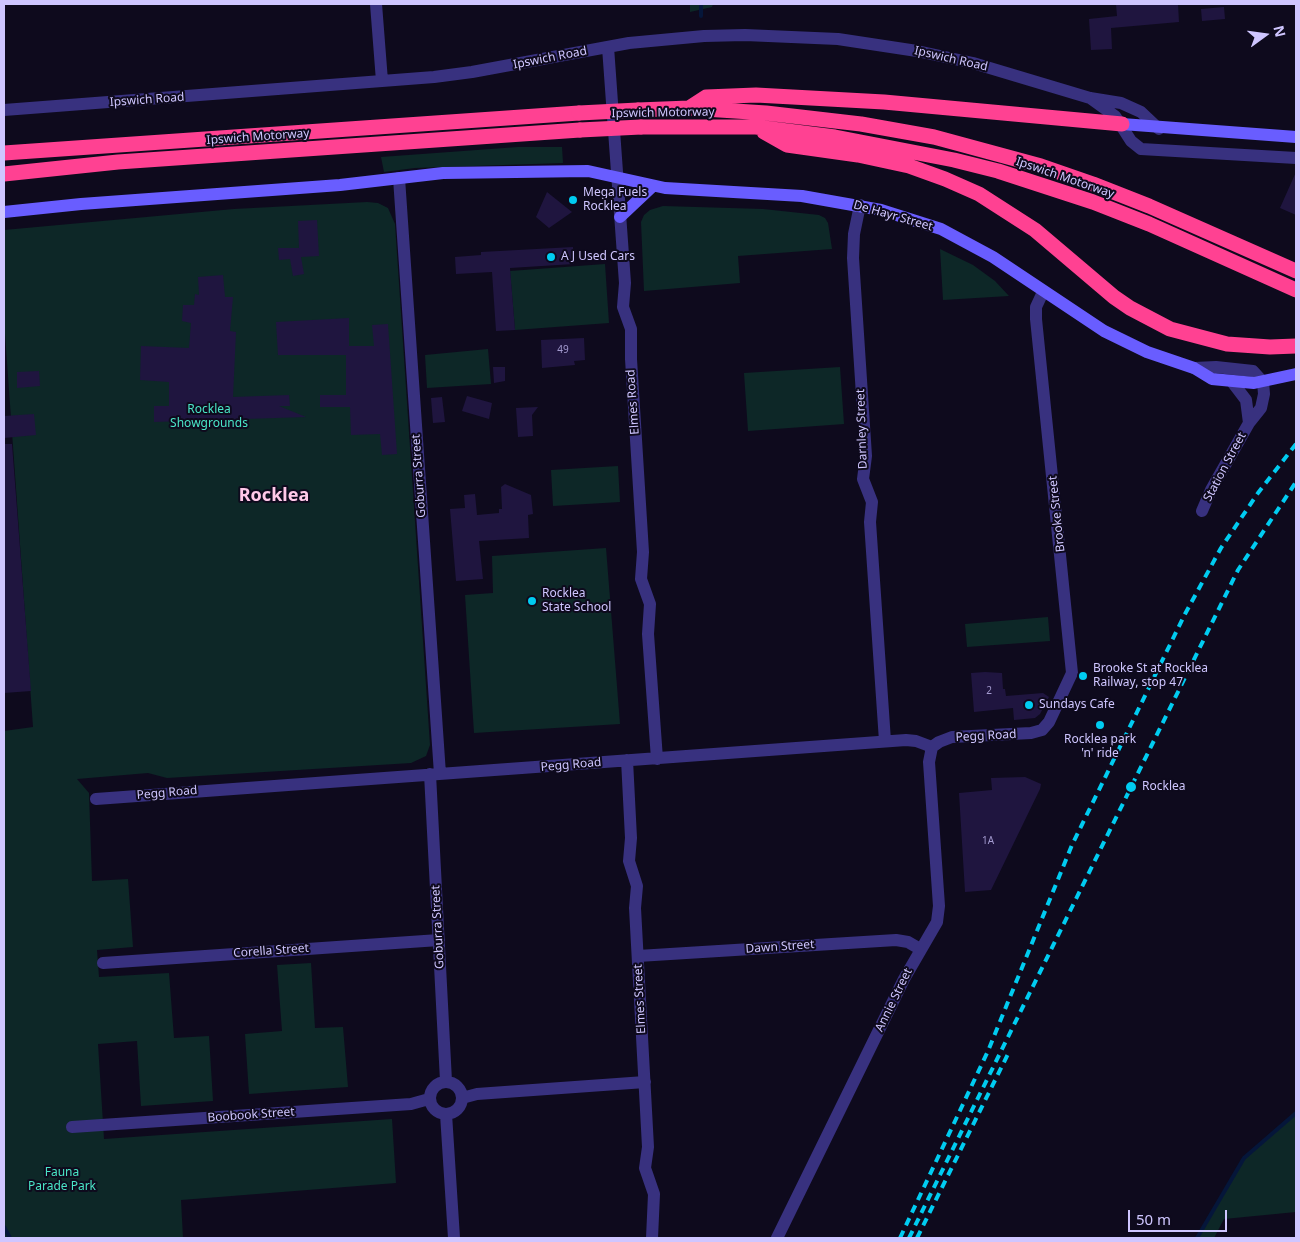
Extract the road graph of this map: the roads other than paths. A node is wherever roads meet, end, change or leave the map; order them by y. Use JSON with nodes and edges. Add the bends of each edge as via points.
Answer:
{"nodes":[{"id":1,"x":376,"y":4,"type":"edge"},
{"id":2,"x":608,"y":47,"type":"junction"},
{"id":3,"x":382,"y":81,"type":"junction"},
{"id":4,"x":1090,"y":98,"type":"junction"},
{"id":5,"x":689,"y":108,"type":"junction"},
{"id":6,"x":4,"y":110,"type":"edge"},
{"id":7,"x":1122,"y":124,"type":"junction"},
{"id":8,"x":756,"y":128,"type":"junction"},
{"id":9,"x":1159,"y":129,"type":"junction"},
{"id":10,"x":1296,"y":137,"type":"edge"},
{"id":11,"x":4,"y":153,"type":"edge"},
{"id":12,"x":1296,"y":158,"type":"edge"},
{"id":13,"x":4,"y":174,"type":"edge"},
{"id":14,"x":617,"y":177,"type":"junction"},
{"id":15,"x":399,"y":178,"type":"junction"},
{"id":16,"x":653,"y":186,"type":"junction"},
{"id":17,"x":860,"y":205,"type":"junction"},
{"id":18,"x":4,"y":212,"type":"edge"},
{"id":19,"x":620,"y":217,"type":"junction"},
{"id":20,"x":1296,"y":271,"type":"edge"},
{"id":21,"x":1296,"y":290,"type":"edge"},
{"id":22,"x":1043,"y":292,"type":"junction"},
{"id":23,"x":1296,"y":346,"type":"edge"},
{"id":24,"x":1194,"y":368,"type":"junction"},
{"id":25,"x":1296,"y":374,"type":"edge"},
{"id":26,"x":1263,"y":382,"type":"junction"},
{"id":27,"x":1233,"y":383,"type":"junction"},
{"id":28,"x":1249,"y":423,"type":"junction"},
{"id":29,"x":1202,"y":511,"type":"dead end"},
{"id":30,"x":1042,"y":730,"type":"joint"},
{"id":31,"x":885,"y":741,"type":"junction"},
{"id":32,"x":932,"y":748,"type":"junction"},
{"id":33,"x":657,"y":758,"type":"junction"},
{"id":34,"x":627,"y":760,"type":"junction"},
{"id":35,"x":435,"y":774,"type":"junction"},
{"id":36,"x":96,"y":799,"type":"dead end"},
{"id":37,"x":439,"y":940,"type":"junction"},
{"id":38,"x":920,"y":949,"type":"junction"},
{"id":39,"x":638,"y":956,"type":"junction"},
{"id":40,"x":103,"y":962,"type":"dead end"},
{"id":41,"x":446,"y":1081,"type":"junction"},
{"id":42,"x":645,"y":1082,"type":"junction"},
{"id":43,"x":462,"y":1098,"type":"junction"},
{"id":44,"x":429,"y":1099,"type":"junction"},
{"id":45,"x":446,"y":1114,"type":"junction"},
{"id":46,"x":72,"y":1127,"type":"dead end"},
{"id":47,"x":454,"y":1238,"type":"edge"},
{"id":48,"x":652,"y":1238,"type":"edge"},
{"id":49,"x":777,"y":1238,"type":"edge"}],
"edges":[{"from":1,"to":3,"type":"street"},
{"from":2,"to":3,"type":"street","name":"Ipswich Road","via":[[472,72]]},
{"from":2,"to":4,"type":"street","name":"Ipswich Road","via":[[704,36],[838,40],[918,51],[973,63]]},
{"from":2,"to":14,"type":"street","name":"Elmes Road"},
{"from":3,"to":6,"type":"street","name":"Ipswich Road"},
{"from":4,"to":7,"type":"street","name":"Ipswich Road"},
{"from":4,"to":9,"type":"street","name":"Ipswich Road","via":[[1132,107]]},
{"from":5,"to":7,"type":"highway","via":[[706,97],[756,95],[944,107]]},
{"from":5,"to":11,"type":"highway","name":"Ipswich Motorway","bridge":true},
{"from":5,"to":20,"type":"highway","name":"Ipswich Motorway","via":[[861,124],[983,149],[1093,184]]},
{"from":7,"to":9,"type":"street"},
{"from":7,"to":12,"type":"street","name":"Ipswich Road","via":[[1131,141],[1142,149]]},
{"from":8,"to":13,"type":"highway","name":"Ipswich Motorway","bridge":true,"via":[[580,130],[118,162]]},
{"from":8,"to":21,"type":"highway","name":"Ipswich Motorway","via":[[835,137],[906,150],[1007,174],[1141,221]]},
{"from":8,"to":23,"type":"highway","via":[[787,144],[894,163],[945,178],[971,190],[1035,230],[1130,308],[1170,329],[1227,344],[1270,348]]},
{"from":9,"to":10,"type":"street"},
{"from":14,"to":15,"type":"street","via":[[580,170],[443,173]]},
{"from":14,"to":16,"type":"street","name":"De Hayr Street"},
{"from":14,"to":19,"type":"street","name":"Elmes Road"},
{"from":15,"to":18,"type":"street"},
{"from":15,"to":35,"type":"street","name":"Goburra Street"},
{"from":16,"to":17,"type":"street","name":"De Hayr Street","via":[[765,192]]},
{"from":16,"to":19,"type":"street"},
{"from":17,"to":22,"type":"street","name":"De Hayr Street","via":[[941,230],[993,257]]},
{"from":17,"to":31,"type":"street","name":"Darnley Street","via":[[853,258],[866,456],[863,479],[872,502],[870,522]]},
{"from":19,"to":33,"type":"street","name":"Elmes Road","via":[[625,283],[623,307],[631,329],[630,360],[643,552],[641,579],[650,601],[648,634]]},
{"from":22,"to":24,"type":"street","name":"De Hayr Street","via":[[1126,342],[1165,360]]},
{"from":22,"to":30,"type":"street","name":"Brooke Street","via":[[1036,307],[1036,319],[1072,673]]},
{"from":24,"to":26,"type":"street","name":"De Hayr Street","via":[[1253,371]]},
{"from":24,"to":27,"type":"street","name":"De Hayr Street","via":[[1212,380]]},
{"from":25,"to":26,"type":"street","name":"De Hayr Street"},
{"from":26,"to":27,"type":"street","name":"De Hayr Street"},
{"from":26,"to":28,"type":"street","name":"Station Street","via":[[1263,404]]},
{"from":27,"to":28,"type":"street","name":"Station Street","via":[[1246,400]]},
{"from":28,"to":29,"type":"street","name":"Station Street"},
{"from":30,"to":32,"type":"street","name":"Pegg Road","via":[[952,737]]},
{"from":31,"to":32,"type":"street","name":"Pegg Road","via":[[912,740]]},
{"from":31,"to":33,"type":"street","name":"Pegg Road"},
{"from":32,"to":38,"type":"street","name":"Annie Street","via":[[929,762],[940,906],[937,922]]},
{"from":33,"to":34,"type":"street","name":"Pegg Road"},
{"from":34,"to":35,"type":"street","name":"Pegg Road"},
{"from":34,"to":39,"type":"street","name":"Elmes Street","via":[[629,861],[637,882]]},
{"from":35,"to":36,"type":"street","name":"Pegg Road"},
{"from":35,"to":37,"type":"street","name":"Goburra Street"},
{"from":37,"to":40,"type":"street","name":"Corella Street"},
{"from":37,"to":41,"type":"street","name":"Goburra Street"},
{"from":38,"to":39,"type":"street","name":"Dawn Street","via":[[896,940]]},
{"from":38,"to":49,"type":"street","name":"Annie Street"},
{"from":39,"to":42,"type":"street","name":"Elmes Street"},
{"from":41,"to":43,"type":"street","via":[[456,1084]]},
{"from":41,"to":44,"type":"street","via":[[436,1084]]},
{"from":42,"to":43,"type":"street","via":[[477,1094]]},
{"from":42,"to":48,"type":"street","name":"Elmes Street","via":[[648,1147],[645,1168],[654,1194]]},
{"from":43,"to":45,"type":"street","via":[[459,1107]]},
{"from":44,"to":45,"type":"street","via":[[433,1108]]},
{"from":44,"to":46,"type":"street","name":"Boobook Street","via":[[411,1104]]},
{"from":45,"to":47,"type":"street"}]}
